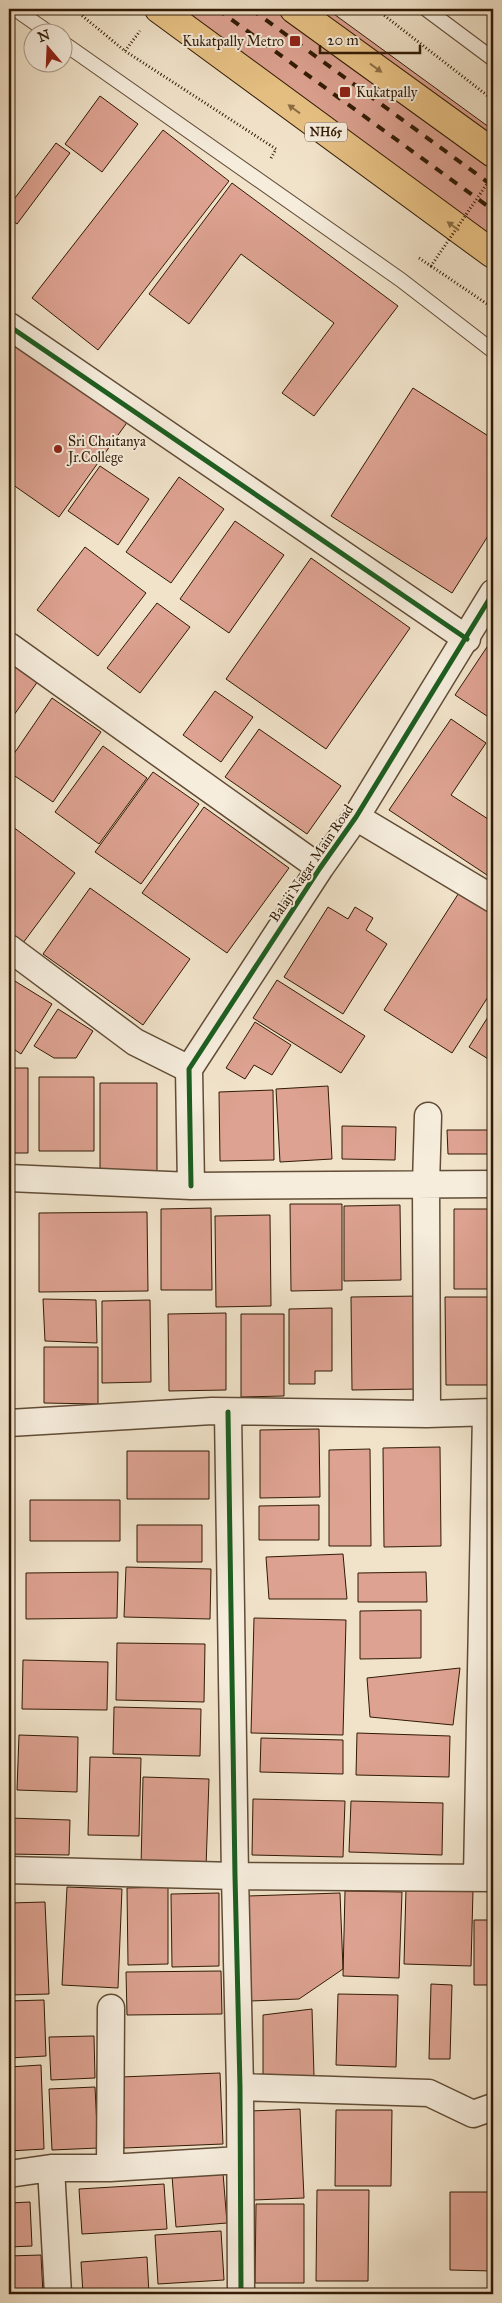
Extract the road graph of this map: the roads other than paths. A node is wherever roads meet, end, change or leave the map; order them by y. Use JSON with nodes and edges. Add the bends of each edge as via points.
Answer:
{"nodes":[{"id":1,"x":15,"y":9,"type":"edge"},
{"id":2,"x":158,"y":9,"type":"edge"},
{"id":3,"x":294,"y":9,"type":"edge"},
{"id":4,"x":426,"y":9,"type":"edge"},
{"id":5,"x":34,"y":22,"type":"edge"},
{"id":6,"x":72,"y":49,"type":"edge"},
{"id":7,"x":493,"y":59,"type":"edge"},
{"id":8,"x":493,"y":153,"type":"edge"},
{"id":9,"x":493,"y":254,"type":"edge"},
{"id":10,"x":9,"y":326,"type":"edge"},
{"id":11,"x":493,"y":351,"type":"edge"},
{"id":12,"x":493,"y":594,"type":"edge"},
{"id":13,"x":467,"y":638,"type":"junction"},
{"id":14,"x":9,"y":646,"type":"edge"},
{"id":15,"x":356,"y":817,"type":"junction"},
{"id":16,"x":320,"y":868,"type":"junction"},
{"id":17,"x":493,"y":899,"type":"edge"},
{"id":18,"x":9,"y":948,"type":"edge"},
{"id":19,"x":189,"y":1069,"type":"junction"},
{"id":20,"x":428,"y":1116,"type":"dead end"},
{"id":21,"x":9,"y":1178,"type":"edge"},
{"id":22,"x":426,"y":1184,"type":"junction"},
{"id":23,"x":493,"y":1184,"type":"edge"},
{"id":24,"x":191,"y":1186,"type":"junction"},
{"id":25,"x":228,"y":1412,"type":"junction"},
{"id":26,"x":489,"y":1412,"type":"edge"},
{"id":27,"x":427,"y":1414,"type":"junction"},
{"id":28,"x":9,"y":1423,"type":"edge"},
{"id":29,"x":9,"y":1870,"type":"edge"},
{"id":30,"x":235,"y":1876,"type":"junction"},
{"id":31,"x":485,"y":1878,"type":"edge"},
{"id":32,"x":111,"y":2008,"type":"dead end"},
{"id":33,"x":240,"y":2087,"type":"junction"},
{"id":34,"x":493,"y":2107,"type":"edge"},
{"id":35,"x":240,"y":2160,"type":"junction"},
{"id":36,"x":51,"y":2168,"type":"junction"},
{"id":37,"x":110,"y":2168,"type":"junction"},
{"id":38,"x":9,"y":2174,"type":"edge"},
{"id":39,"x":58,"y":2294,"type":"edge"},
{"id":40,"x":241,"y":2294,"type":"edge"}],
"edges":[{"from":1,"to":5,"type":"lane"},
{"from":9,"to":2,"type":"highway","number":"NH65","one_way":true},
{"from":3,"to":8,"type":"highway","one_way":true},
{"from":4,"to":7,"type":"lane"},
{"from":6,"to":11,"type":"lane","via":[[401,280]]},
{"from":10,"to":13,"type":"street"},
{"from":12,"to":13,"type":"street","name":"Balaji Nagar Main Road"},
{"from":13,"to":15,"type":"street","name":"Balaji Nagar Main Road"},
{"from":14,"to":16,"type":"street"},
{"from":15,"to":16,"type":"street","name":"Balaji Nagar Main Road"},
{"from":15,"to":17,"type":"street"},
{"from":16,"to":19,"type":"street","name":"Balaji Nagar Main Road"},
{"from":18,"to":19,"type":"street","via":[[135,1042]]},
{"from":19,"to":24,"type":"street"},
{"from":20,"to":22,"type":"street"},
{"from":21,"to":24,"type":"street"},
{"from":22,"to":23,"type":"street"},
{"from":22,"to":24,"type":"street"},
{"from":22,"to":27,"type":"street"},
{"from":25,"to":27,"type":"street"},
{"from":25,"to":28,"type":"street"},
{"from":25,"to":30,"type":"street"},
{"from":26,"to":27,"type":"street"},
{"from":26,"to":31,"type":"street"},
{"from":29,"to":30,"type":"street"},
{"from":30,"to":31,"type":"street"},
{"from":30,"to":33,"type":"street"},
{"from":32,"to":37,"type":"street"},
{"from":33,"to":34,"type":"street","via":[[429,2093],[473,2114]]},
{"from":33,"to":35,"type":"street"},
{"from":35,"to":37,"type":"street"},
{"from":35,"to":40,"type":"street"},
{"from":36,"to":37,"type":"street"},
{"from":36,"to":38,"type":"street"},
{"from":36,"to":39,"type":"street"}]}
